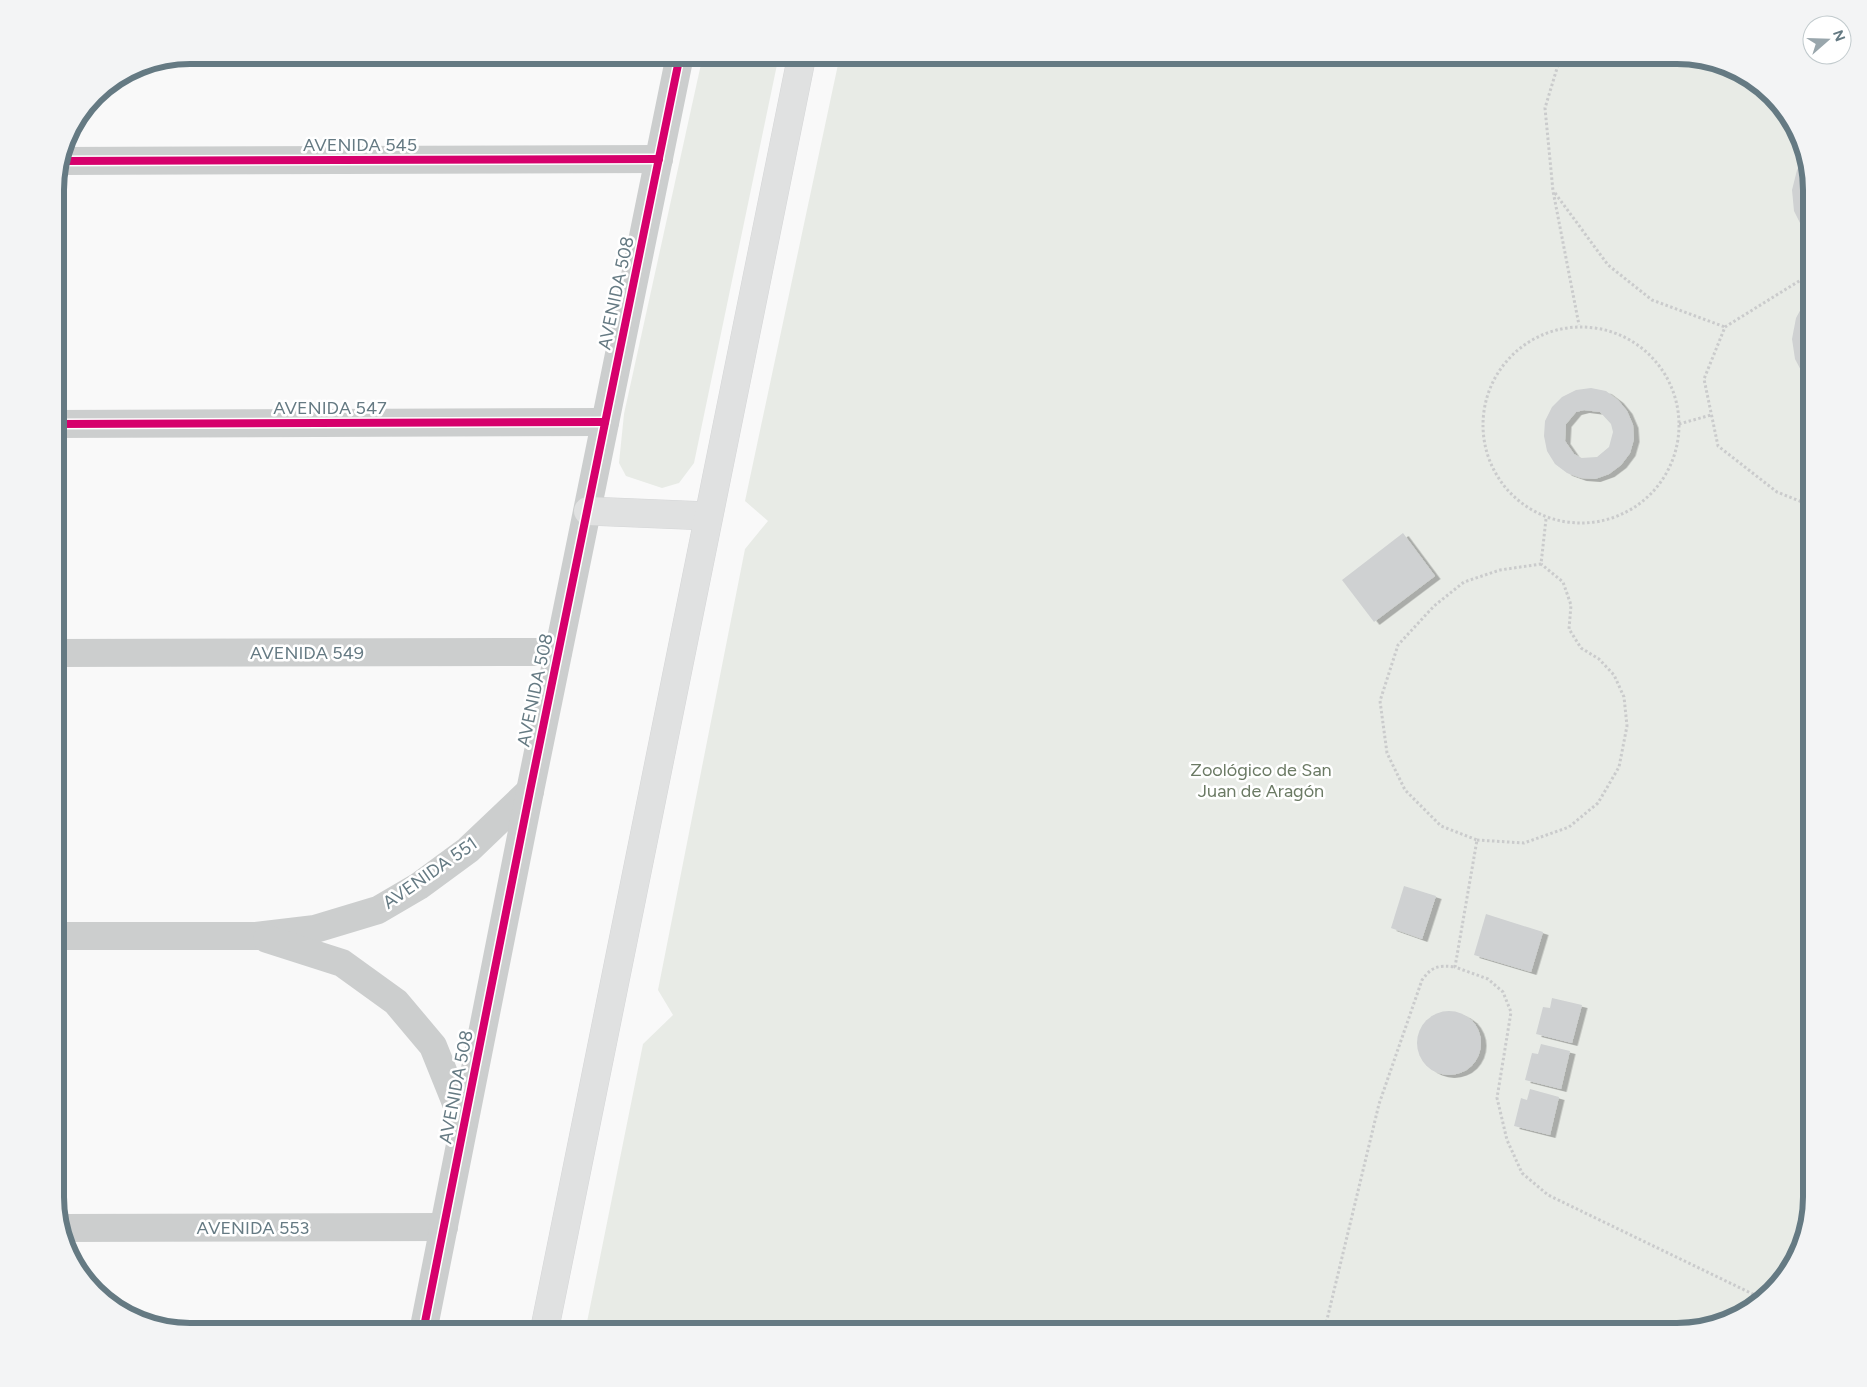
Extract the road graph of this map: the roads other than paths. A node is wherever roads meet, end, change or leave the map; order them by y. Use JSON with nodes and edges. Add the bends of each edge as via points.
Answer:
{"nodes":[{"id":1,"x":678,"y":64,"type":"edge"},
{"id":2,"x":800,"y":64,"type":"edge"},
{"id":3,"x":659,"y":159,"type":"junction"},
{"id":4,"x":67,"y":161,"type":"edge"},
{"id":5,"x":605,"y":422,"type":"junction"},
{"id":6,"x":64,"y":424,"type":"edge"},
{"id":7,"x":588,"y":511,"type":"junction"},
{"id":8,"x":708,"y":516,"type":"junction"},
{"id":9,"x":558,"y":652,"type":"junction"},
{"id":10,"x":64,"y":653,"type":"edge"},
{"id":11,"x":530,"y":791,"type":"junction"},
{"id":12,"x":64,"y":936,"type":"edge"},
{"id":13,"x":256,"y":936,"type":"junction"},
{"id":14,"x":464,"y":1123,"type":"junction"},
{"id":15,"x":444,"y":1227,"type":"junction"},
{"id":16,"x":67,"y":1228,"type":"edge"},
{"id":17,"x":425,"y":1323,"type":"edge"},
{"id":18,"x":546,"y":1323,"type":"edge"}],
"edges":[{"from":1,"to":3,"type":"street","name":"AVENIDA 508"},
{"from":2,"to":8,"type":"main road"},
{"from":3,"to":4,"type":"street","name":"AVENIDA 545"},
{"from":3,"to":5,"type":"street","name":"AVENIDA 508"},
{"from":5,"to":6,"type":"street","name":"AVENIDA 547"},
{"from":5,"to":7,"type":"street","name":"AVENIDA 508"},
{"from":7,"to":8,"type":"main road"},
{"from":7,"to":9,"type":"street","name":"AVENIDA 508"},
{"from":8,"to":18,"type":"main road"},
{"from":9,"to":10,"type":"street","name":"AVENIDA 549"},
{"from":9,"to":11,"type":"street","name":"AVENIDA 508"},
{"from":11,"to":13,"type":"street","name":"AVENIDA 551","via":[[468,850],[419,886],[378,910],[315,930]]},
{"from":11,"to":14,"type":"street","name":"AVENIDA 508"},
{"from":12,"to":13,"type":"street","name":"AVENIDA 551"},
{"from":13,"to":14,"type":"street","name":"AVENIDA 551","via":[[342,963],[396,1002],[433,1046]]},
{"from":14,"to":15,"type":"street","name":"AVENIDA 508"},
{"from":15,"to":16,"type":"street","name":"AVENIDA 553"},
{"from":15,"to":17,"type":"street","name":"AVENIDA 508"}]}
